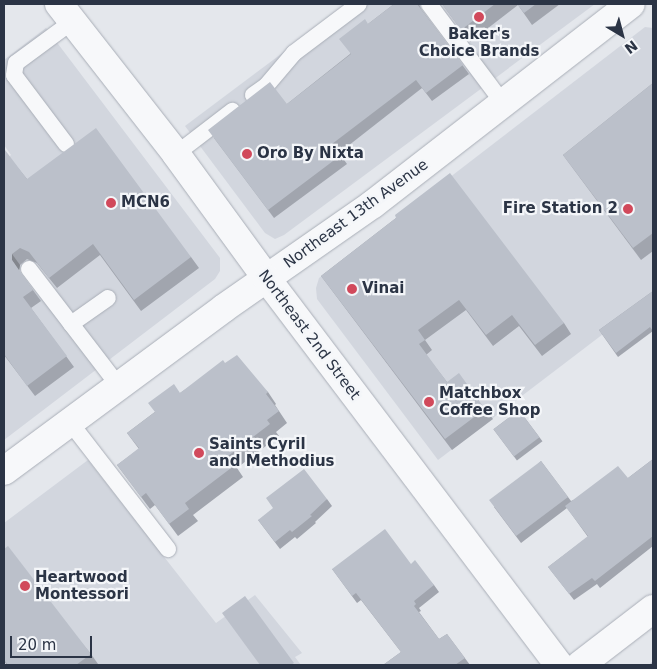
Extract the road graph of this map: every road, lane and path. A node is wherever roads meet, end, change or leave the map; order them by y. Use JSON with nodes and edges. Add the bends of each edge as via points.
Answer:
{"nodes":[{"id":1,"x":359,"y":4,"type":"edge"},
{"id":2,"x":429,"y":4,"type":"edge"},
{"id":3,"x":631,"y":4,"type":"edge"},
{"id":4,"x":66,"y":13,"type":"edge"},
{"id":5,"x":503,"y":103,"type":"junction"},
{"id":6,"x":66,"y":144,"type":"dead end"},
{"id":7,"x":176,"y":154,"type":"junction"},
{"id":8,"x":29,"y":269,"type":"edge"},
{"id":9,"x":267,"y":279,"type":"junction"},
{"id":10,"x":108,"y":298,"type":"dead end"},
{"id":11,"x":71,"y":324,"type":"junction"},
{"id":12,"x":118,"y":385,"type":"junction"},
{"id":13,"x":69,"y":421,"type":"junction"},
{"id":14,"x":4,"y":471,"type":"edge"},
{"id":15,"x":168,"y":549,"type":"dead end"},
{"id":16,"x":653,"y":609,"type":"edge"},
{"id":17,"x":560,"y":665,"type":"edge"},
{"id":18,"x":580,"y":665,"type":"edge"}],
"edges":[{"from":1,"to":7,"type":"lane","via":[[294,54],[266,86]]},
{"from":2,"to":5,"type":"lane"},
{"from":3,"to":5,"type":"street","name":"Northeast 13th Avenue"},
{"from":4,"to":6,"type":"lane","via":[[16,64],[14,75]]},
{"from":4,"to":7,"type":"street","name":"Northeast 2nd Street"},
{"from":5,"to":9,"type":"street","name":"Northeast 13th Avenue","via":[[373,204]]},
{"from":7,"to":9,"type":"street","name":"Northeast 2nd Street"},
{"from":8,"to":11,"type":"lane"},
{"from":9,"to":12,"type":"street","name":"Northeast 13th Avenue"},
{"from":9,"to":17,"type":"street","name":"Northeast 2nd Street"},
{"from":10,"to":11,"type":"lane"},
{"from":11,"to":12,"type":"lane"},
{"from":12,"to":13,"type":"street","name":"Northeast 13th Avenue"},
{"from":13,"to":14,"type":"street","name":"Northeast 13th Avenue"},
{"from":13,"to":15,"type":"lane"},
{"from":16,"to":18,"type":"street"}]}
